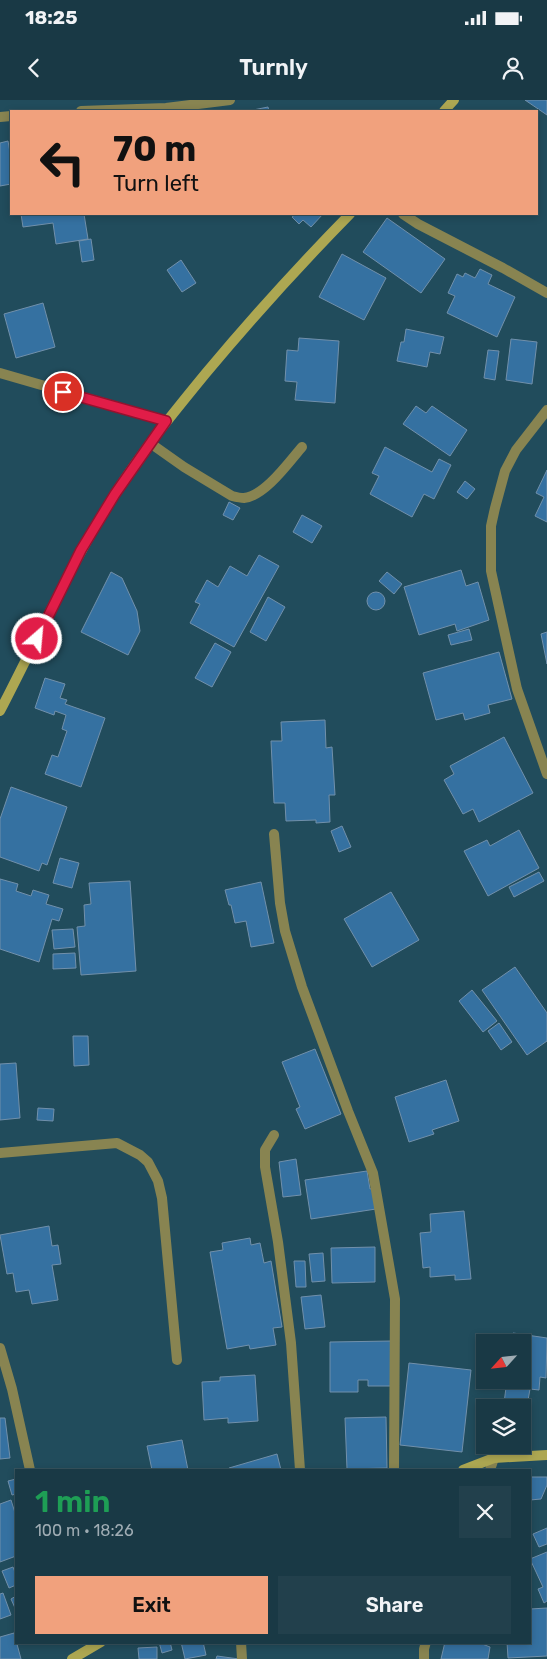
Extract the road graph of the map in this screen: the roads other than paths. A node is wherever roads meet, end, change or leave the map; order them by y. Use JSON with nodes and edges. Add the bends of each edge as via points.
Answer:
{"nodes":[{"id":1,"x":230,"y":100,"type":"edge"},
{"id":2,"x":454,"y":100,"type":"edge"},
{"id":3,"x":201,"y":102,"type":"edge"},
{"id":4,"x":109,"y":110,"type":"edge"},
{"id":5,"x":445,"y":110,"type":"edge"},
{"id":6,"x":349,"y":215,"type":"edge"},
{"id":7,"x":405,"y":215,"type":"edge"},
{"id":8,"x":547,"y":293,"type":"edge"},
{"id":9,"x":0,"y":372,"type":"edge"},
{"id":10,"x":547,"y":410,"type":"edge"},
{"id":11,"x":166,"y":421,"type":"junction"},
{"id":12,"x":150,"y":443,"type":"junction"},
{"id":13,"x":302,"y":447,"type":"dead end"},
{"id":14,"x":0,"y":711,"type":"edge"},
{"id":15,"x":547,"y":774,"type":"edge"},
{"id":16,"x":274,"y":834,"type":"dead end"},
{"id":17,"x":274,"y":1135,"type":"dead end"},
{"id":18,"x":0,"y":1153,"type":"edge"},
{"id":19,"x":0,"y":1348,"type":"edge"},
{"id":20,"x":177,"y":1360,"type":"dead end"},
{"id":21,"x":547,"y":1455,"type":"edge"},
{"id":22,"x":494,"y":1458,"type":"junction"},
{"id":23,"x":30,"y":1469,"type":"edge"},
{"id":24,"x":300,"y":1469,"type":"edge"},
{"id":25,"x":394,"y":1469,"type":"edge"},
{"id":26,"x":466,"y":1469,"type":"edge"},
{"id":27,"x":490,"y":1469,"type":"edge"},
{"id":28,"x":98,"y":1644,"type":"edge"},
{"id":29,"x":241,"y":1644,"type":"edge"},
{"id":30,"x":425,"y":1644,"type":"edge"},
{"id":31,"x":72,"y":1659,"type":"edge"},
{"id":32,"x":242,"y":1659,"type":"edge"},
{"id":33,"x":424,"y":1659,"type":"edge"}],
"edges":[{"from":1,"to":3,"type":"street"},
{"from":2,"to":5,"type":"street"},
{"from":3,"to":4,"type":"street","via":[[166,108]]},
{"from":6,"to":11,"type":"street","via":[[295,270]]},
{"from":7,"to":8,"type":"street"},
{"from":9,"to":11,"type":"street"},
{"from":10,"to":15,"type":"street","via":[[516,450],[505,471],[492,526],[492,571],[517,690]]},
{"from":11,"to":12,"type":"street"},
{"from":12,"to":13,"type":"street","via":[[192,472],[241,498],[256,494],[270,483]]},
{"from":12,"to":14,"type":"street","via":[[81,550]]},
{"from":16,"to":25,"type":"street","via":[[285,931],[337,1084],[373,1173],[395,1299]]},
{"from":17,"to":24,"type":"street","via":[[265,1150],[265,1167],[291,1343]]},
{"from":18,"to":20,"type":"street","via":[[117,1143],[148,1162],[158,1180],[162,1198]]},
{"from":19,"to":23,"type":"street"},
{"from":21,"to":22,"type":"street"},
{"from":22,"to":26,"type":"street"},
{"from":22,"to":27,"type":"street"},
{"from":28,"to":31,"type":"street"},
{"from":29,"to":32,"type":"street"},
{"from":30,"to":33,"type":"street"}]}
